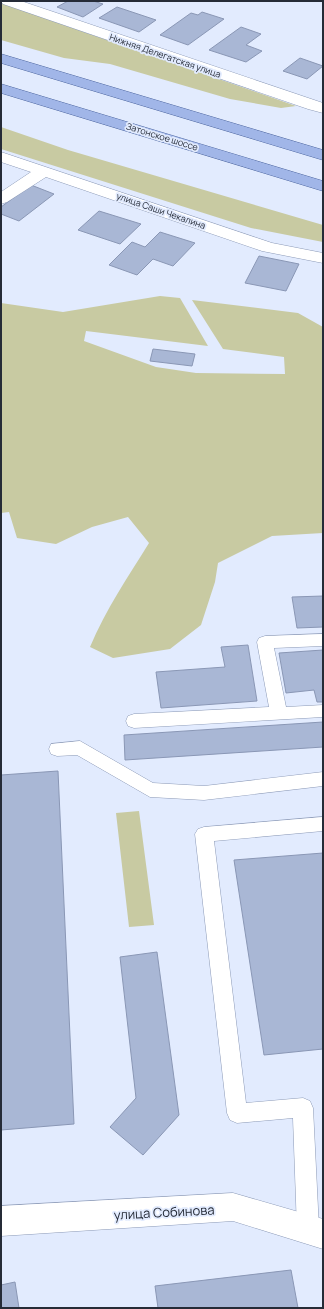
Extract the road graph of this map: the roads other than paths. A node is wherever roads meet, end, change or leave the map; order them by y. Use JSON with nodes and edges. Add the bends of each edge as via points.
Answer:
{"nodes":[{"id":1,"x":8,"y":1,"type":"edge"},
{"id":2,"x":1,"y":58,"type":"edge"},
{"id":3,"x":1,"y":88,"type":"edge"},
{"id":4,"x":323,"y":108,"type":"edge"},
{"id":5,"x":323,"y":155,"type":"edge"},
{"id":6,"x":1,"y":157,"type":"edge"},
{"id":7,"x":44,"y":172,"type":"junction"},
{"id":8,"x":323,"y":186,"type":"edge"},
{"id":9,"x":1,"y":199,"type":"edge"},
{"id":10,"x":323,"y":258,"type":"edge"},
{"id":11,"x":323,"y":640,"type":"edge"},
{"id":12,"x":323,"y":711,"type":"edge"},
{"id":13,"x":279,"y":714,"type":"junction"},
{"id":14,"x":134,"y":721,"type":"dead end"},
{"id":15,"x":57,"y":749,"type":"dead end"},
{"id":16,"x":323,"y":779,"type":"edge"},
{"id":17,"x":323,"y":824,"type":"edge"},
{"id":18,"x":1,"y":1221,"type":"edge"},
{"id":19,"x":315,"y":1232,"type":"edge"}],
"edges":[{"from":1,"to":4,"type":"street","name":"Нижняя Делегатская улица"},
{"from":2,"to":5,"type":"main road"},
{"from":3,"to":8,"type":"main road","name":"Затонское шоссе"},
{"from":6,"to":7,"type":"street","name":"улица Саши Чекалина"},
{"from":7,"to":9,"type":"street"},
{"from":7,"to":10,"type":"street","name":"улица Саши Чекалина","via":[[268,247]]},
{"from":11,"to":13,"type":"lane","via":[[265,642]]},
{"from":12,"to":13,"type":"lane"},
{"from":13,"to":14,"type":"lane"},
{"from":15,"to":16,"type":"lane","via":[[80,748],[150,790],[204,793]]},
{"from":17,"to":19,"type":"lane","via":[[204,834],[237,1113],[303,1108]]},
{"from":18,"to":19,"type":"street","name":"улица Собинова","via":[[233,1207]]}]}
